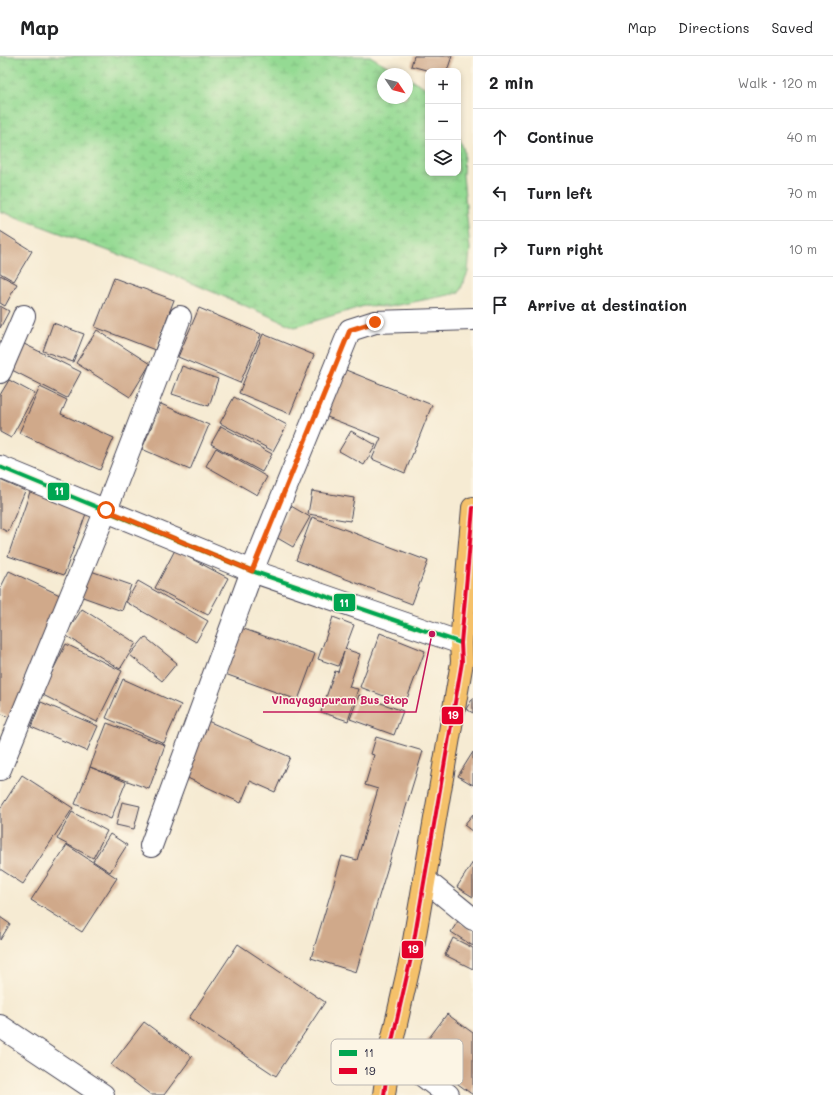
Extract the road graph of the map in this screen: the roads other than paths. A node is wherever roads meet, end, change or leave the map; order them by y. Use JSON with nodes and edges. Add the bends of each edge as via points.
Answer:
{"nodes":[{"id":1,"x":24,"y":316,"type":"dead end"},
{"id":2,"x":180,"y":317,"type":"dead end"},
{"id":3,"x":473,"y":319,"type":"edge"},
{"id":4,"x":0,"y":372,"type":"edge"},
{"id":5,"x":0,"y":467,"type":"edge"},
{"id":6,"x":473,"y":508,"type":"edge"},
{"id":7,"x":106,"y":510,"type":"junction"},
{"id":8,"x":252,"y":571,"type":"junction"},
{"id":9,"x":465,"y":658,"type":"edge"},
{"id":10,"x":0,"y":769,"type":"edge"},
{"id":11,"x":151,"y":846,"type":"dead end"},
{"id":12,"x":424,"y":879,"type":"junction"},
{"id":13,"x":473,"y":919,"type":"edge"},
{"id":14,"x":0,"y":1026,"type":"edge"},
{"id":15,"x":393,"y":1039,"type":"edge"},
{"id":16,"x":385,"y":1085,"type":"edge"},
{"id":17,"x":435,"y":1085,"type":"edge"},
{"id":18,"x":98,"y":1094,"type":"edge"},
{"id":19,"x":384,"y":1095,"type":"edge"},
{"id":20,"x":448,"y":1095,"type":"edge"}],
"edges":[{"from":1,"to":4,"type":"street"},
{"from":2,"to":7,"type":"street"},
{"from":3,"to":8,"type":"street","via":[[375,322],[350,330]]},
{"from":5,"to":7,"type":"street"},
{"from":6,"to":9,"type":"main road"},
{"from":7,"to":8,"type":"street"},
{"from":7,"to":10,"type":"street"},
{"from":8,"to":9,"type":"street"},
{"from":8,"to":11,"type":"street"},
{"from":9,"to":12,"type":"main road"},
{"from":12,"to":13,"type":"street"},
{"from":12,"to":15,"type":"main road","via":[[411,958]]},
{"from":14,"to":18,"type":"street"},
{"from":16,"to":19,"type":"main road"},
{"from":17,"to":20,"type":"street"}]}
